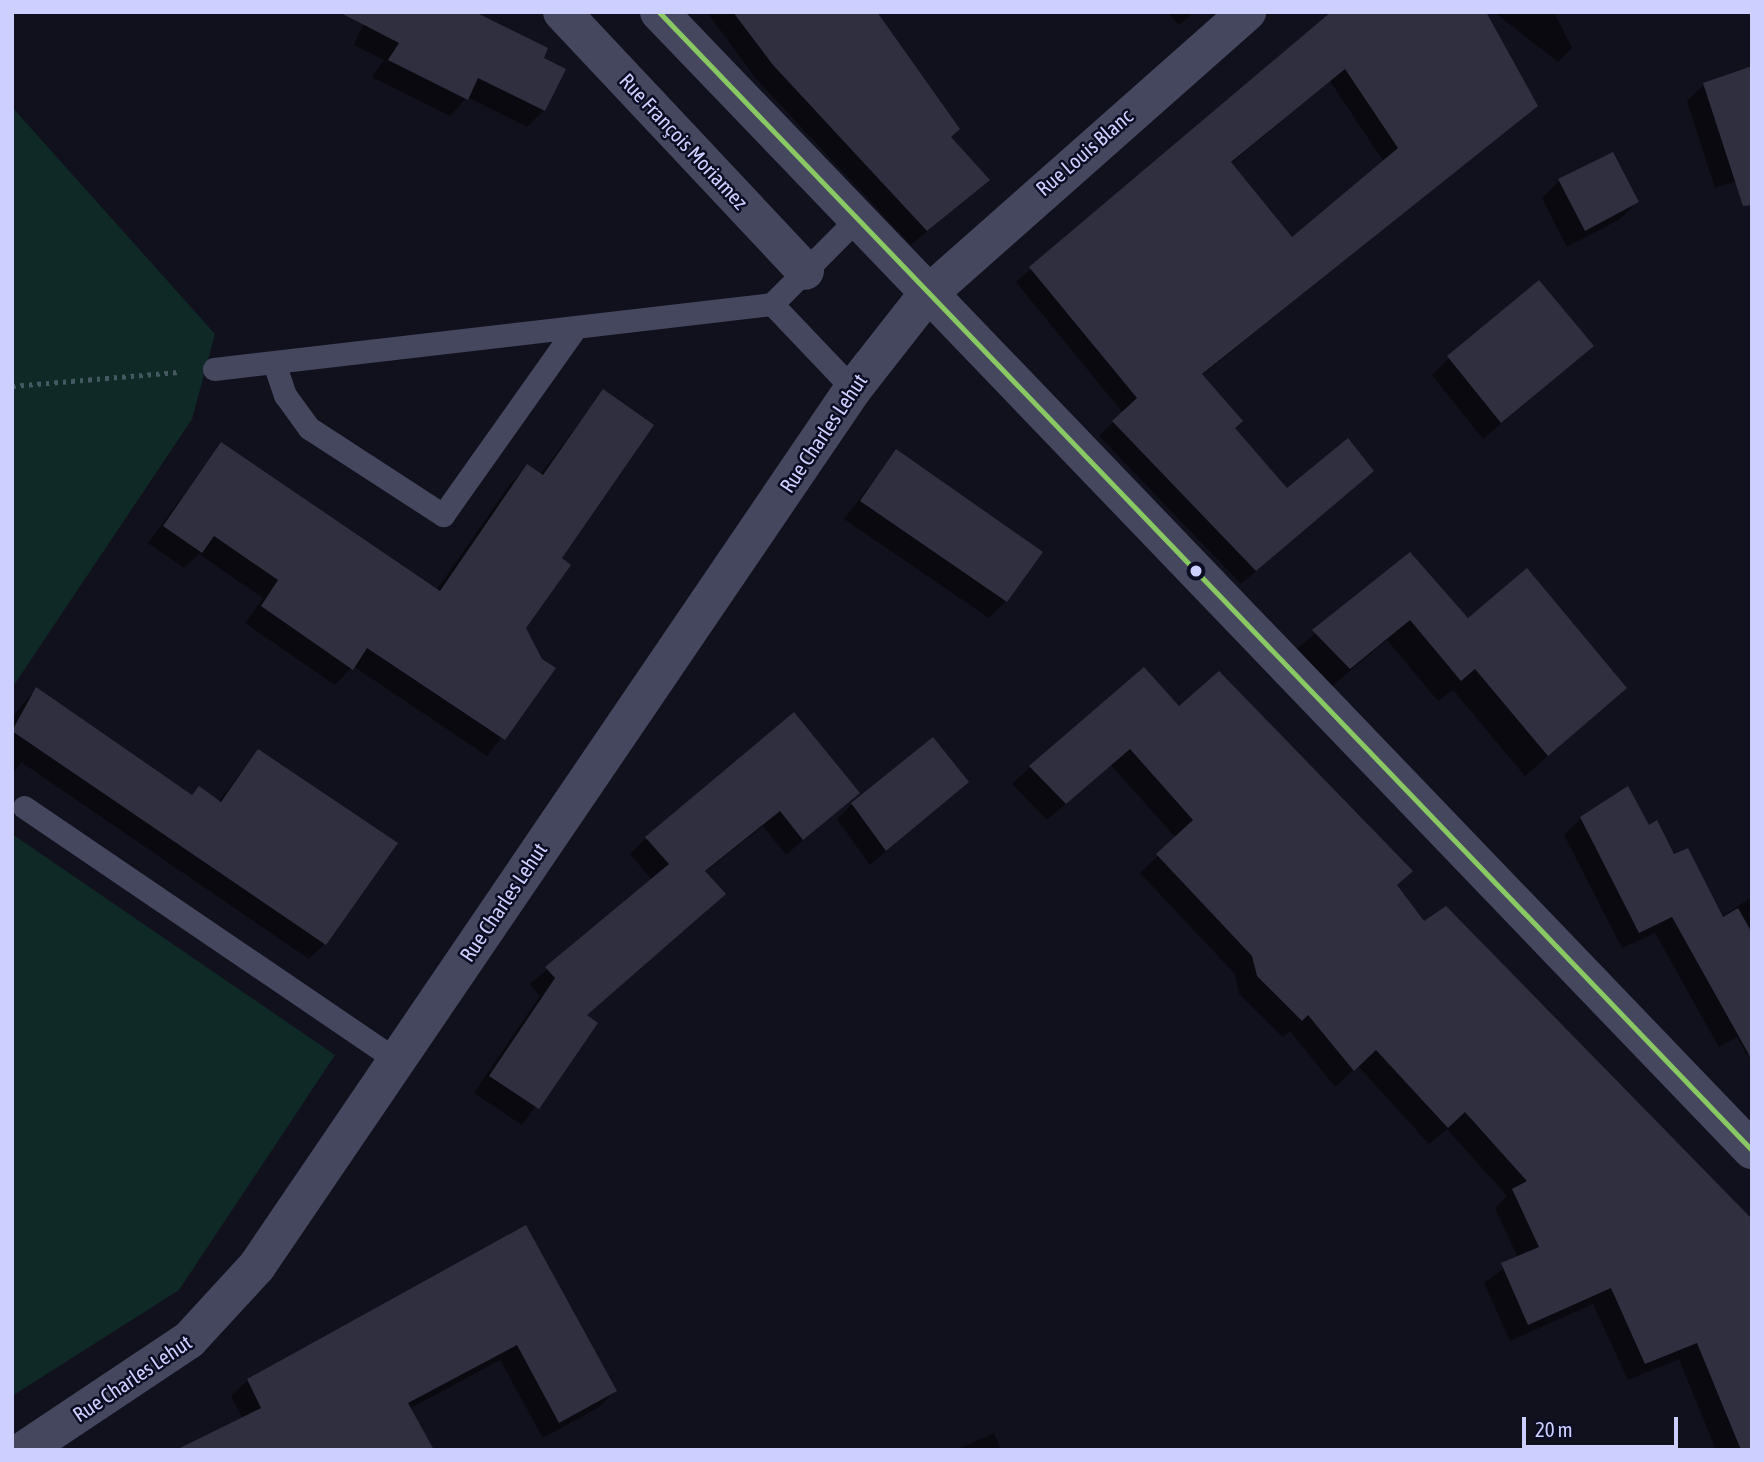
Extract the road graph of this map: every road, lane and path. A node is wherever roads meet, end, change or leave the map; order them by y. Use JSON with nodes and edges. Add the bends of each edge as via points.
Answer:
{"nodes":[{"id":1,"x":562,"y":12,"type":"edge"},
{"id":2,"x":659,"y":12,"type":"edge"},
{"id":3,"x":1247,"y":12,"type":"edge"},
{"id":4,"x":855,"y":222,"type":"junction"},
{"id":5,"x":805,"y":271,"type":"junction"},
{"id":6,"x":926,"y":296,"type":"junction"},
{"id":7,"x":772,"y":304,"type":"junction"},
{"id":8,"x":576,"y":327,"type":"junction"},
{"id":9,"x":274,"y":363,"type":"junction"},
{"id":10,"x":214,"y":369,"type":"joint"},
{"id":11,"x":12,"y":386,"type":"edge"},
{"id":12,"x":853,"y":389,"type":"junction"},
{"id":13,"x":24,"y":807,"type":"dead end"},
{"id":14,"x":396,"y":1060,"type":"junction"},
{"id":15,"x":1752,"y":1150,"type":"edge"},
{"id":16,"x":24,"y":1450,"type":"edge"}],
"edges":[{"from":1,"to":5,"type":"street","name":"Rue François Moriamez"},
{"from":2,"to":4,"type":"street"},
{"from":3,"to":6,"type":"street","name":"Rue Louis Blanc"},
{"from":4,"to":5,"type":"lane"},
{"from":4,"to":6,"type":"street"},
{"from":5,"to":7,"type":"lane"},
{"from":6,"to":12,"type":"street","name":"Rue Charles Lehut"},
{"from":6,"to":15,"type":"street"},
{"from":7,"to":8,"type":"lane"},
{"from":7,"to":12,"type":"lane"},
{"from":8,"to":9,"type":"lane"},
{"from":8,"to":9,"type":"lane","via":[[443,515],[309,428],[285,394]]},
{"from":9,"to":10,"type":"lane"},
{"from":10,"to":11,"type":"path"},
{"from":12,"to":14,"type":"street","name":"Rue Charles Lehut"},
{"from":13,"to":14,"type":"lane"},
{"from":14,"to":16,"type":"street","name":"Rue Charles Lehut","via":[[257,1266],[214,1319],[162,1361]]}]}
